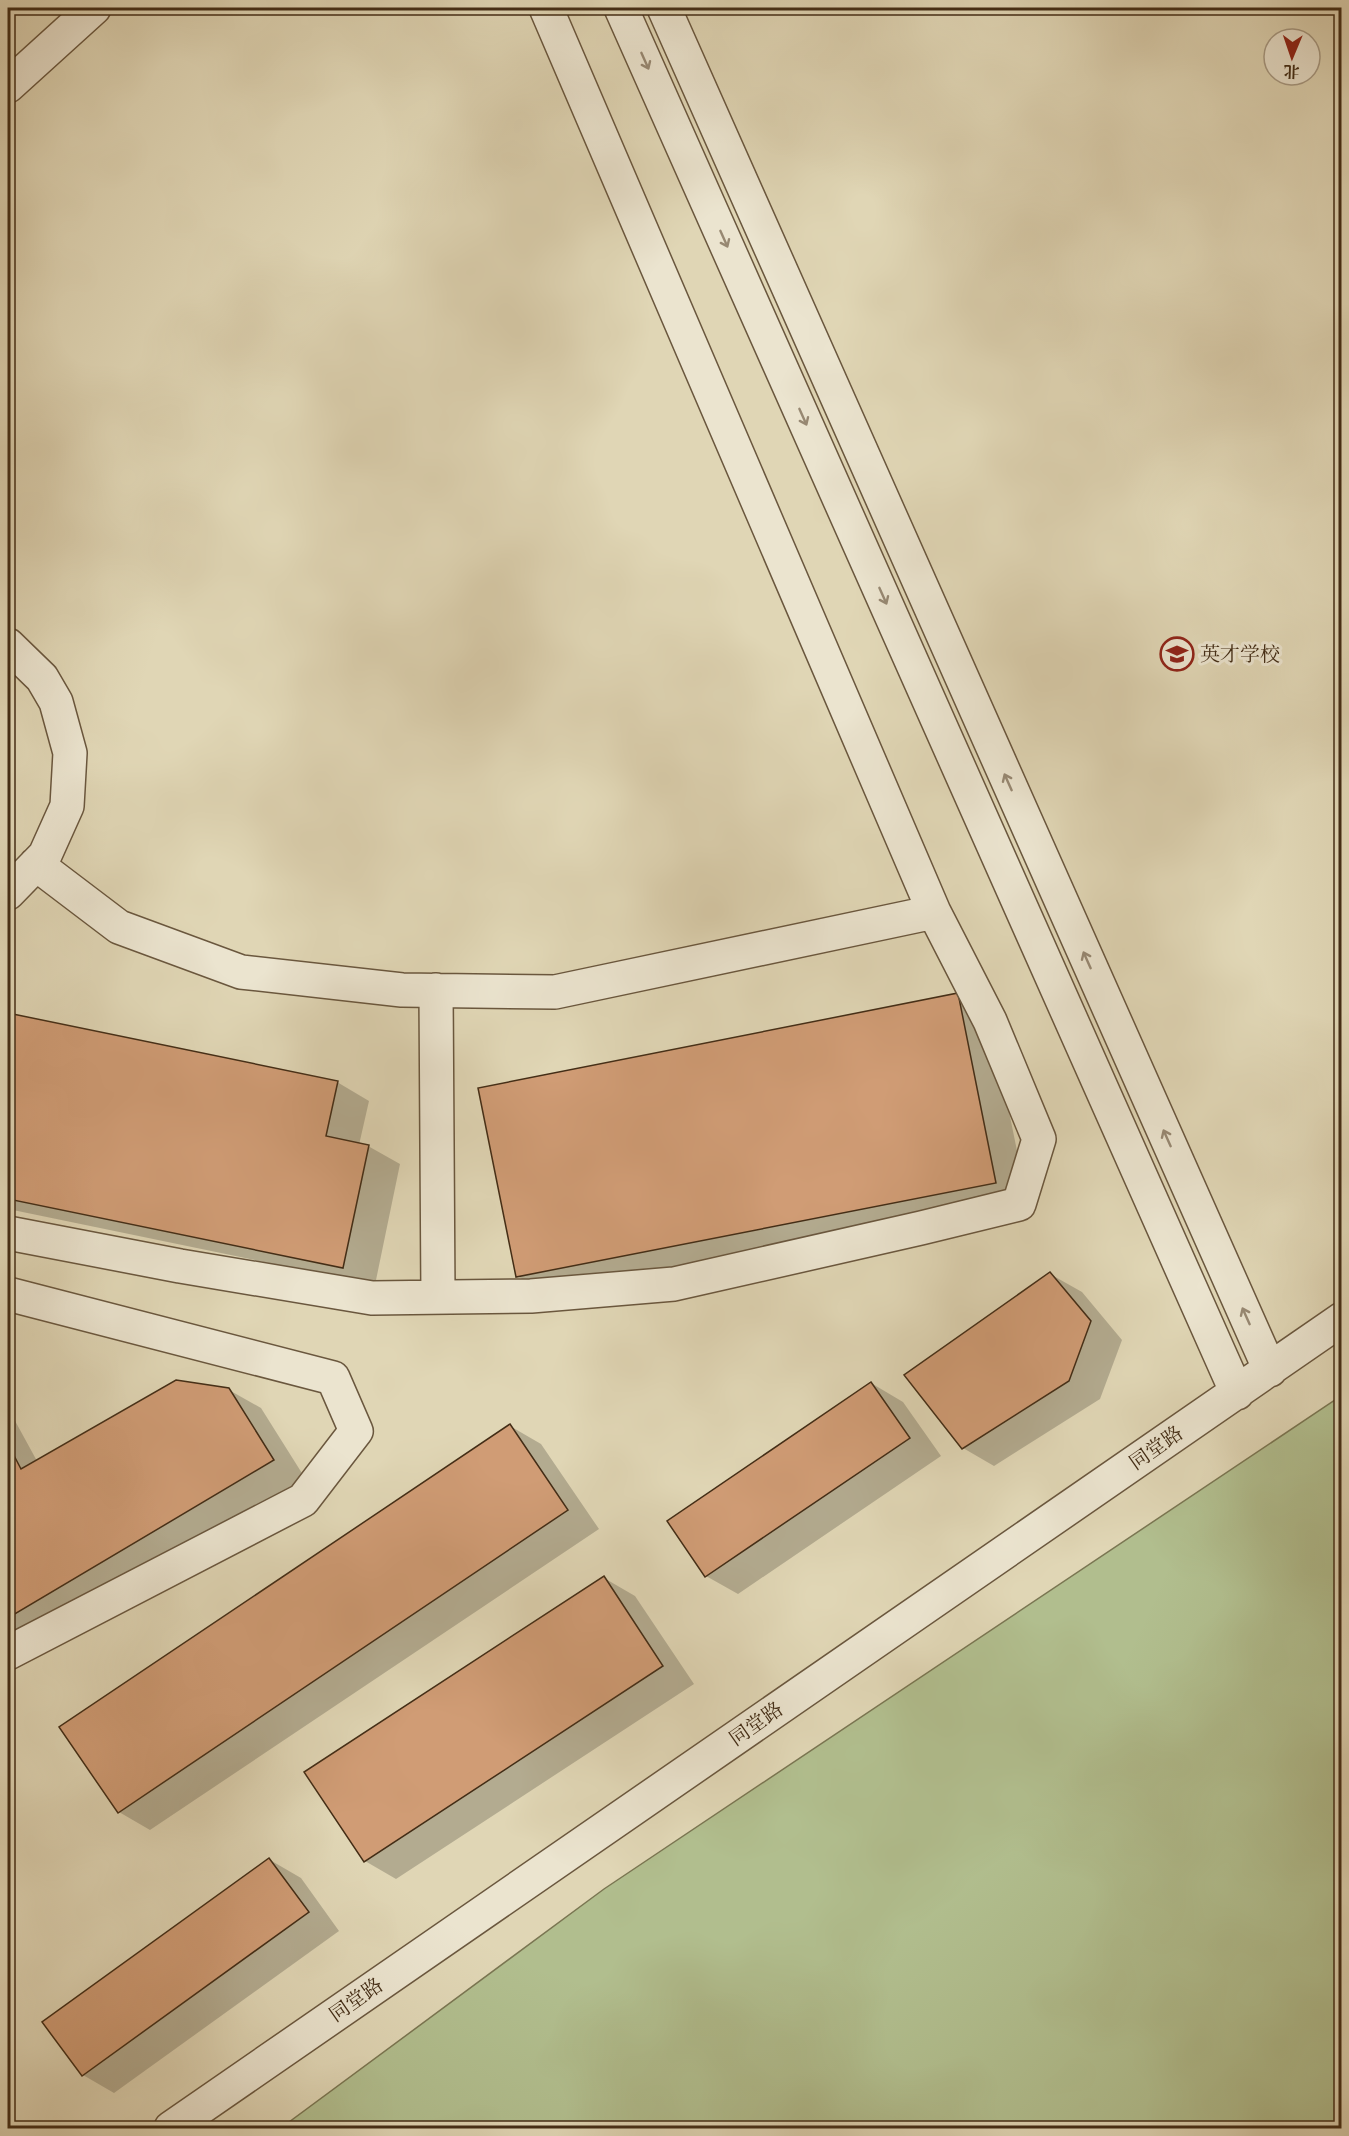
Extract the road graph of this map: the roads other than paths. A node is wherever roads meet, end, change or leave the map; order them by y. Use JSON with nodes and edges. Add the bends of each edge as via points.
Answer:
{"nodes":[{"id":1,"x":94,"y":8,"type":"edge"},
{"id":2,"x":546,"y":8,"type":"edge"},
{"id":3,"x":621,"y":8,"type":"edge"},
{"id":4,"x":664,"y":8,"type":"edge"},
{"id":5,"x":8,"y":86,"type":"edge"},
{"id":6,"x":8,"y":645,"type":"edge"},
{"id":7,"x":36,"y":864,"type":"junction"},
{"id":8,"x":8,"y":893,"type":"edge"},
{"id":9,"x":934,"y":912,"type":"junction"},
{"id":10,"x":436,"y":990,"type":"junction"},
{"id":11,"x":8,"y":1233,"type":"edge"},
{"id":12,"x":8,"y":1294,"type":"edge"},
{"id":13,"x":438,"y":1297,"type":"junction"},
{"id":14,"x":1341,"y":1319,"type":"edge"},
{"id":15,"x":1270,"y":1370,"type":"junction"},
{"id":16,"x":1237,"y":1393,"type":"junction"},
{"id":17,"x":8,"y":1653,"type":"edge"},
{"id":18,"x":171,"y":2128,"type":"edge"}],
"edges":[{"from":1,"to":5,"type":"street"},
{"from":2,"to":9,"type":"street"},
{"from":3,"to":16,"type":"street","one_way":true},
{"from":15,"to":4,"type":"street","one_way":true},
{"from":6,"to":7,"type":"street","via":[[42,678],[56,702],[70,753],[67,806],[45,855]]},
{"from":7,"to":8,"type":"street"},
{"from":7,"to":10,"type":"street","via":[[119,927],[241,972],[402,990]]},
{"from":9,"to":10,"type":"street","via":[[555,992]]},
{"from":9,"to":13,"type":"street","via":[[990,1022],[1039,1139],[1019,1204],[674,1284],[531,1296]]},
{"from":10,"to":13,"type":"street"},
{"from":11,"to":13,"type":"street","via":[[372,1298]]},
{"from":12,"to":17,"type":"street","via":[[333,1378],[356,1431],[303,1500]]},
{"from":14,"to":15,"type":"street","name":"同堂路"},
{"from":15,"to":16,"type":"street","name":"同堂路"},
{"from":16,"to":18,"type":"street","name":"同堂路"}]}
